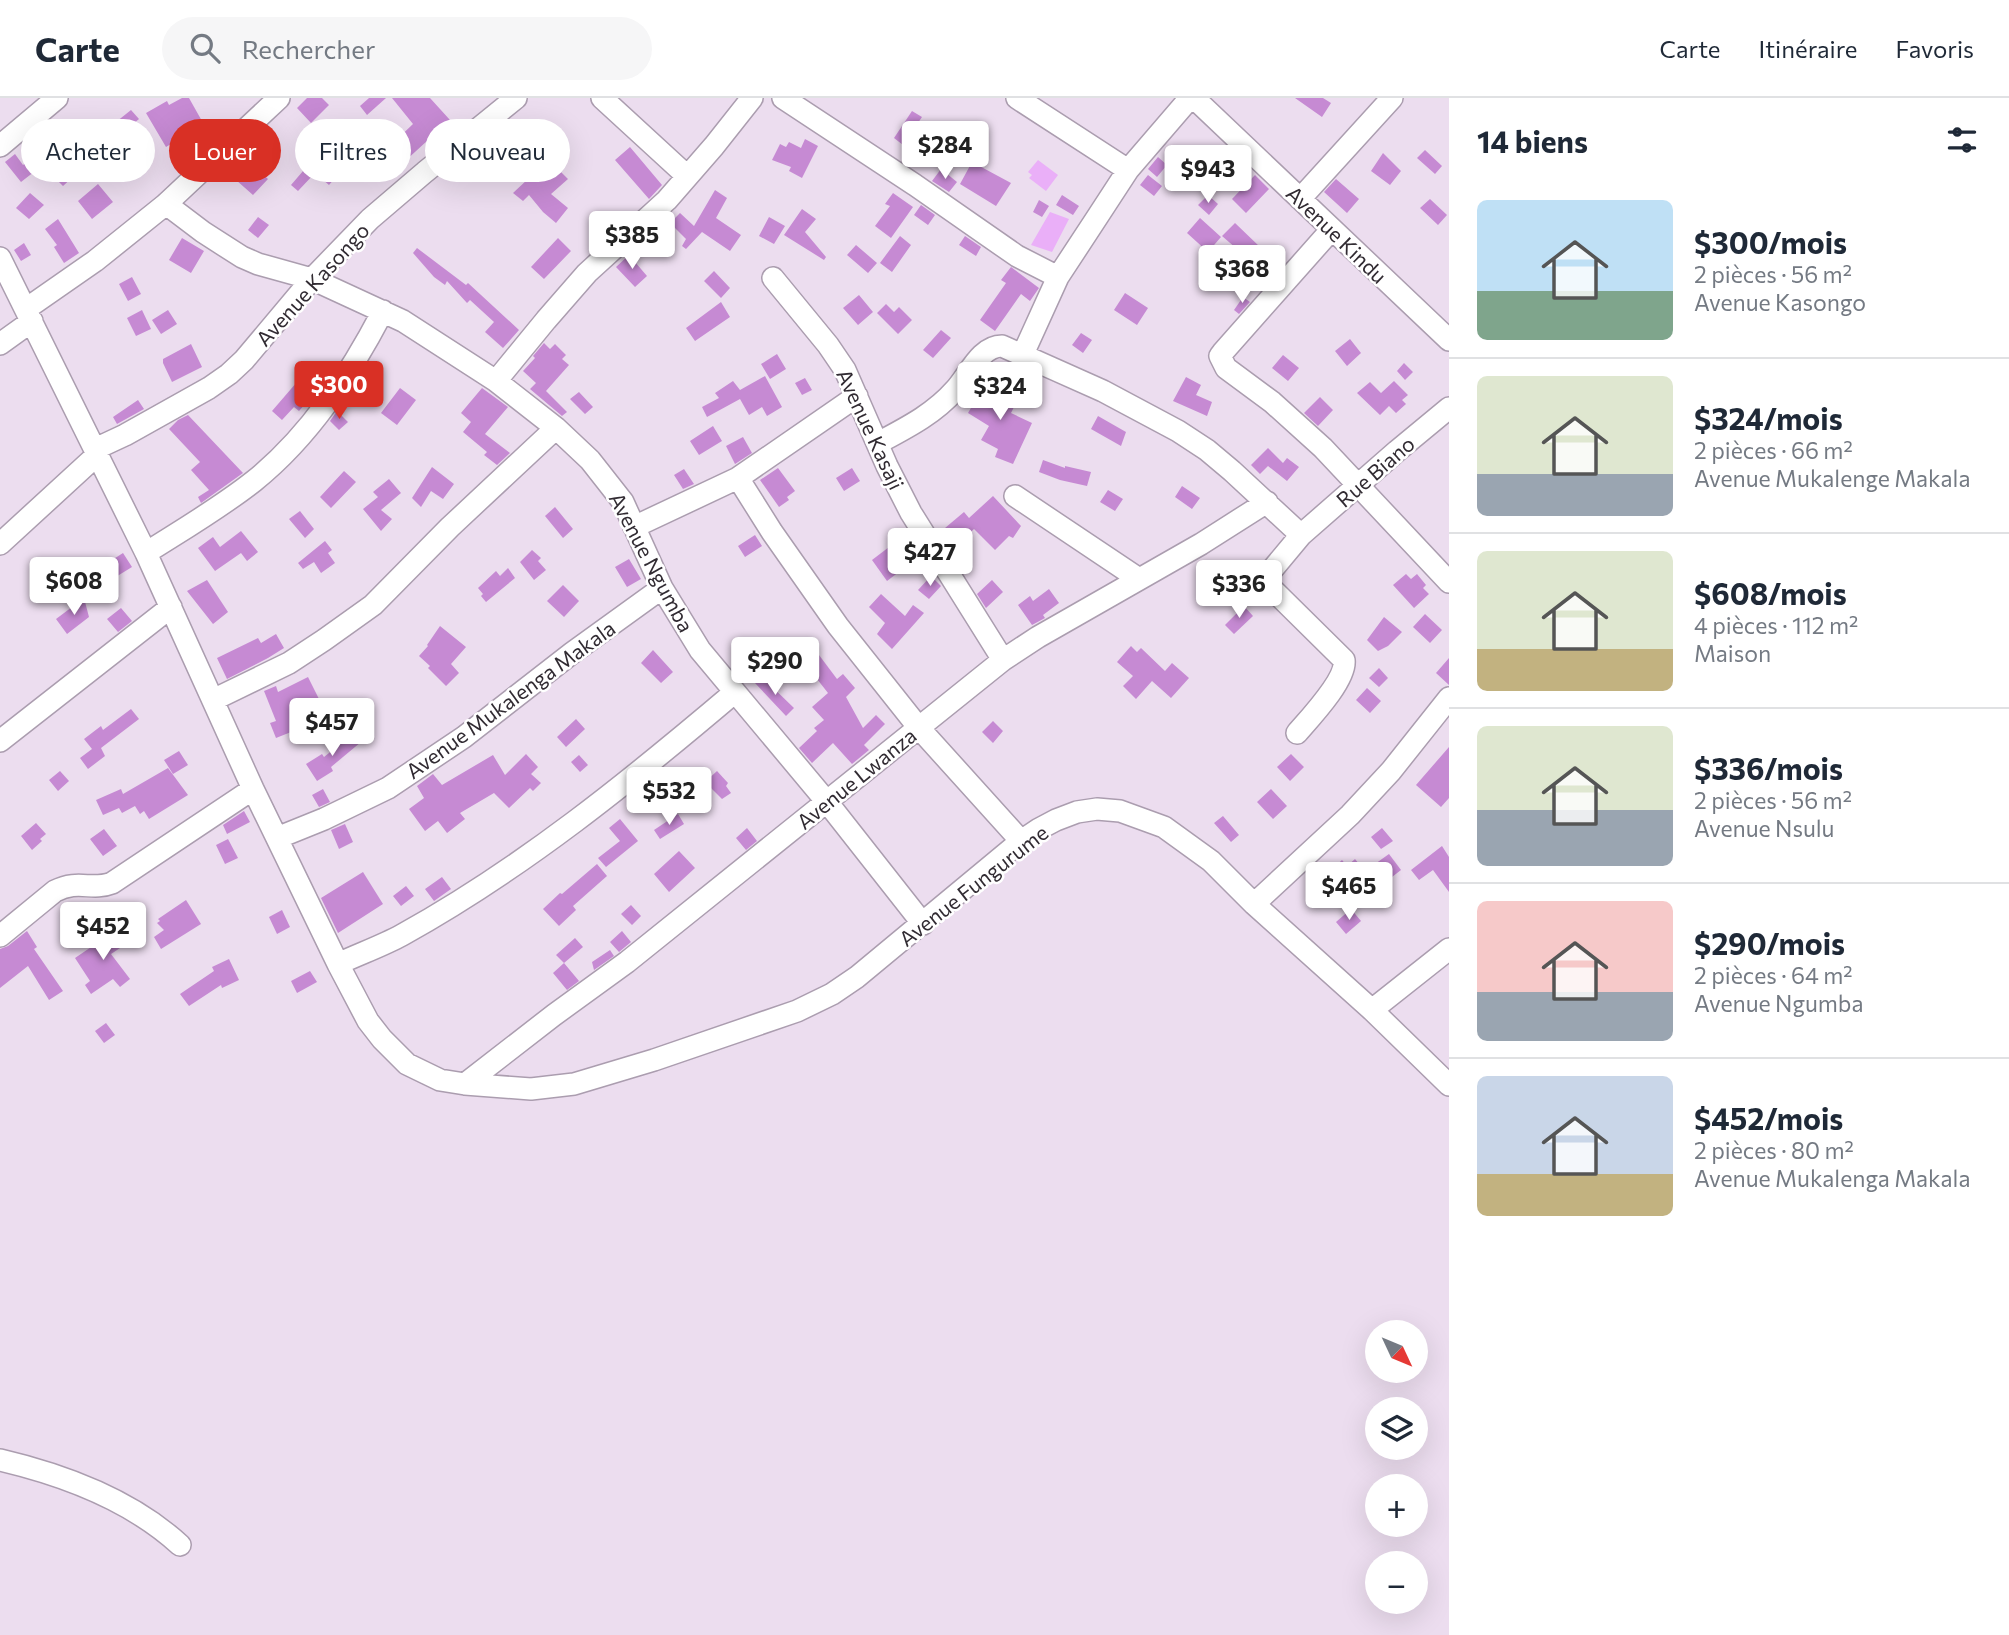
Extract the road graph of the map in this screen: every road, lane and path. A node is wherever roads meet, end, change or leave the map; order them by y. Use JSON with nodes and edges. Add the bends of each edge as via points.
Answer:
{"nodes":[{"id":1,"x":57,"y":98,"type":"edge"},
{"id":2,"x":279,"y":98,"type":"edge"},
{"id":3,"x":516,"y":98,"type":"edge"},
{"id":4,"x":602,"y":98,"type":"edge"},
{"id":5,"x":752,"y":98,"type":"edge"},
{"id":6,"x":783,"y":98,"type":"edge"},
{"id":7,"x":1017,"y":98,"type":"edge"},
{"id":8,"x":1192,"y":98,"type":"edge"},
{"id":9,"x":1392,"y":98,"type":"edge"},
{"id":10,"x":0,"y":146,"type":"edge"},
{"id":11,"x":1128,"y":170,"type":"junction"},
{"id":12,"x":687,"y":176,"type":"junction"},
{"id":13,"x":1300,"y":199,"type":"junction"},
{"id":14,"x":166,"y":204,"type":"junction"},
{"id":15,"x":1332,"y":229,"type":"junction"},
{"id":16,"x":0,"y":258,"type":"edge"},
{"id":17,"x":1058,"y":277,"type":"junction"},
{"id":18,"x":773,"y":278,"type":"dead end"},
{"id":19,"x":312,"y":279,"type":"junction"},
{"id":20,"x":383,"y":310,"type":"junction"},
{"id":21,"x":29,"y":315,"type":"junction"},
{"id":22,"x":1449,"y":340,"type":"edge"},
{"id":23,"x":0,"y":344,"type":"edge"},
{"id":24,"x":1023,"y":354,"type":"junction"},
{"id":25,"x":496,"y":382,"type":"junction"},
{"id":26,"x":857,"y":396,"type":"junction"},
{"id":27,"x":1449,"y":408,"type":"edge"},
{"id":28,"x":556,"y":428,"type":"junction"},
{"id":29,"x":878,"y":443,"type":"junction"},
{"id":30,"x":96,"y":452,"type":"junction"},
{"id":31,"x":738,"y":478,"type":"junction"},
{"id":32,"x":1358,"y":485,"type":"junction"},
{"id":33,"x":1015,"y":496,"type":"dead end"},
{"id":34,"x":1267,"y":502,"type":"junction"},
{"id":35,"x":635,"y":527,"type":"junction"},
{"id":36,"x":1301,"y":535,"type":"junction"},
{"id":37,"x":0,"y":544,"type":"edge"},
{"id":38,"x":146,"y":553,"type":"junction"},
{"id":39,"x":1139,"y":579,"type":"junction"},
{"id":40,"x":1449,"y":582,"type":"edge"},
{"id":41,"x":662,"y":587,"type":"junction"},
{"id":42,"x":171,"y":607,"type":"junction"},
{"id":43,"x":1003,"y":660,"type":"junction"},
{"id":44,"x":735,"y":692,"type":"junction"},
{"id":45,"x":1449,"y":698,"type":"edge"},
{"id":46,"x":213,"y":700,"type":"junction"},
{"id":47,"x":919,"y":727,"type":"junction"},
{"id":48,"x":1297,"y":733,"type":"dead end"},
{"id":49,"x":0,"y":741,"type":"edge"},
{"id":50,"x":253,"y":789,"type":"junction"},
{"id":51,"x":827,"y":802,"type":"junction"},
{"id":52,"x":277,"y":838,"type":"junction"},
{"id":53,"x":1021,"y":841,"type":"junction"},
{"id":54,"x":1254,"y":904,"type":"junction"},
{"id":55,"x":923,"y":924,"type":"junction"},
{"id":56,"x":0,"y":936,"type":"edge"},
{"id":57,"x":1449,"y":949,"type":"edge"},
{"id":58,"x":338,"y":964,"type":"junction"},
{"id":59,"x":1372,"y":1010,"type":"junction"},
{"id":60,"x":465,"y":1084,"type":"junction"},
{"id":61,"x":1449,"y":1085,"type":"edge"},
{"id":62,"x":0,"y":1460,"type":"edge"},
{"id":63,"x":180,"y":1545,"type":"dead end"}],
"edges":[{"from":1,"to":10,"type":"street"},
{"from":2,"to":14,"type":"street"},
{"from":3,"to":19,"type":"street","name":"Avenue Kasongo","via":[[393,199]]},
{"from":4,"to":12,"type":"street"},
{"from":5,"to":12,"type":"street"},
{"from":6,"to":17,"type":"street","via":[[1017,256]]},
{"from":7,"to":11,"type":"street"},
{"from":8,"to":11,"type":"street"},
{"from":8,"to":13,"type":"street","name":"Avenue Kindu"},
{"from":9,"to":13,"type":"street"},
{"from":11,"to":17,"type":"street"},
{"from":12,"to":25,"type":"street","via":[[587,273]]},
{"from":13,"to":15,"type":"street","name":"Avenue Kindu"},
{"from":14,"to":19,"type":"street","name":"Avenue Ngumba","via":[[242,257]]},
{"from":14,"to":21,"type":"street"},
{"from":15,"to":22,"type":"street","name":"Avenue Kindu"},
{"from":15,"to":32,"type":"street","via":[[1220,356],[1226,368],[1272,402]]},
{"from":16,"to":21,"type":"street","name":"Avenue Fungurume"},
{"from":17,"to":24,"type":"street"},
{"from":18,"to":26,"type":"street","name":"Avenue Kasaji","via":[[828,345]]},
{"from":19,"to":20,"type":"street","name":"Avenue Ngumba"},
{"from":19,"to":30,"type":"street","name":"Avenue Kasongo","via":[[229,373]]},
{"from":20,"to":25,"type":"street","name":"Avenue Ngumba"},
{"from":20,"to":38,"type":"street","via":[[335,393],[284,454],[253,482]]},
{"from":21,"to":23,"type":"street"},
{"from":21,"to":30,"type":"street","name":"Avenue Fungurume"},
{"from":24,"to":29,"type":"street","via":[[1002,346],[988,349],[942,403]]},
{"from":24,"to":34,"type":"street","via":[[1158,419],[1207,450]]},
{"from":25,"to":28,"type":"street","name":"Avenue Ngumba"},
{"from":26,"to":29,"type":"street","name":"Avenue Kasaji"},
{"from":26,"to":31,"type":"street"},
{"from":27,"to":32,"type":"street","name":"Rue Biano"},
{"from":28,"to":35,"type":"street","name":"Avenue Ngumba","via":[[610,484]]},
{"from":28,"to":46,"type":"street","via":[[373,605],[289,663]]},
{"from":29,"to":43,"type":"street","name":"Avenue Kasaji","via":[[911,513]]},
{"from":30,"to":37,"type":"street","name":"Avenue Kasongo"},
{"from":30,"to":38,"type":"street","name":"Avenue Fungurume"},
{"from":31,"to":35,"type":"street"},
{"from":31,"to":47,"type":"street","via":[[823,605]]},
{"from":32,"to":36,"type":"street","name":"Rue Biano"},
{"from":32,"to":40,"type":"street"},
{"from":33,"to":39,"type":"street"},
{"from":34,"to":36,"type":"street"},
{"from":34,"to":39,"type":"street","name":"Avenue Lwanza"},
{"from":35,"to":41,"type":"street","name":"Avenue Ngumba"},
{"from":36,"to":48,"type":"street","name":"Rue Biano","via":[[1266,580],[1346,665]]},
{"from":38,"to":42,"type":"street","name":"Avenue Fungurume"},
{"from":39,"to":43,"type":"street","name":"Avenue Lwanza"},
{"from":41,"to":44,"type":"street","name":"Avenue Ngumba","via":[[701,650]]},
{"from":41,"to":52,"type":"street","name":"Avenue Mukalenga Makala","via":[[397,782]]},
{"from":42,"to":46,"type":"street","name":"Avenue Fungurume"},
{"from":42,"to":49,"type":"street"},
{"from":43,"to":47,"type":"street","name":"Avenue Lwanza"},
{"from":44,"to":51,"type":"street","name":"Avenue Ngumba"},
{"from":44,"to":58,"type":"street","via":[[525,859],[399,936]]},
{"from":45,"to":54,"type":"street","via":[[1350,816]]},
{"from":46,"to":50,"type":"street","name":"Avenue Fungurume"},
{"from":47,"to":51,"type":"street","name":"Avenue Lwanza"},
{"from":47,"to":53,"type":"street"},
{"from":50,"to":52,"type":"street","name":"Avenue Fungurume"},
{"from":50,"to":56,"type":"street","via":[[112,883],[98,887],[76,884],[55,891]]},
{"from":51,"to":55,"type":"street","name":"Avenue Ngumba"},
{"from":51,"to":60,"type":"street","name":"Avenue Lwanza"},
{"from":52,"to":58,"type":"street","name":"Avenue Fungurume"},
{"from":53,"to":54,"type":"street","name":"Avenue Fungurume","via":[[1077,812],[1120,811],[1164,827],[1182,839]]},
{"from":53,"to":55,"type":"street","name":"Avenue Fungurume"},
{"from":54,"to":59,"type":"street","name":"Avenue Fungurume"},
{"from":55,"to":60,"type":"street","name":"Avenue Fungurume","via":[[857,977],[797,1011],[573,1084],[531,1089]]},
{"from":57,"to":59,"type":"street"},
{"from":58,"to":60,"type":"street","name":"Avenue Fungurume","via":[[368,1021],[394,1052],[440,1080]]},
{"from":59,"to":61,"type":"street","name":"Avenue Fungurume"},
{"from":62,"to":63,"type":"street","via":[[88,1488],[162,1528]]}]}
